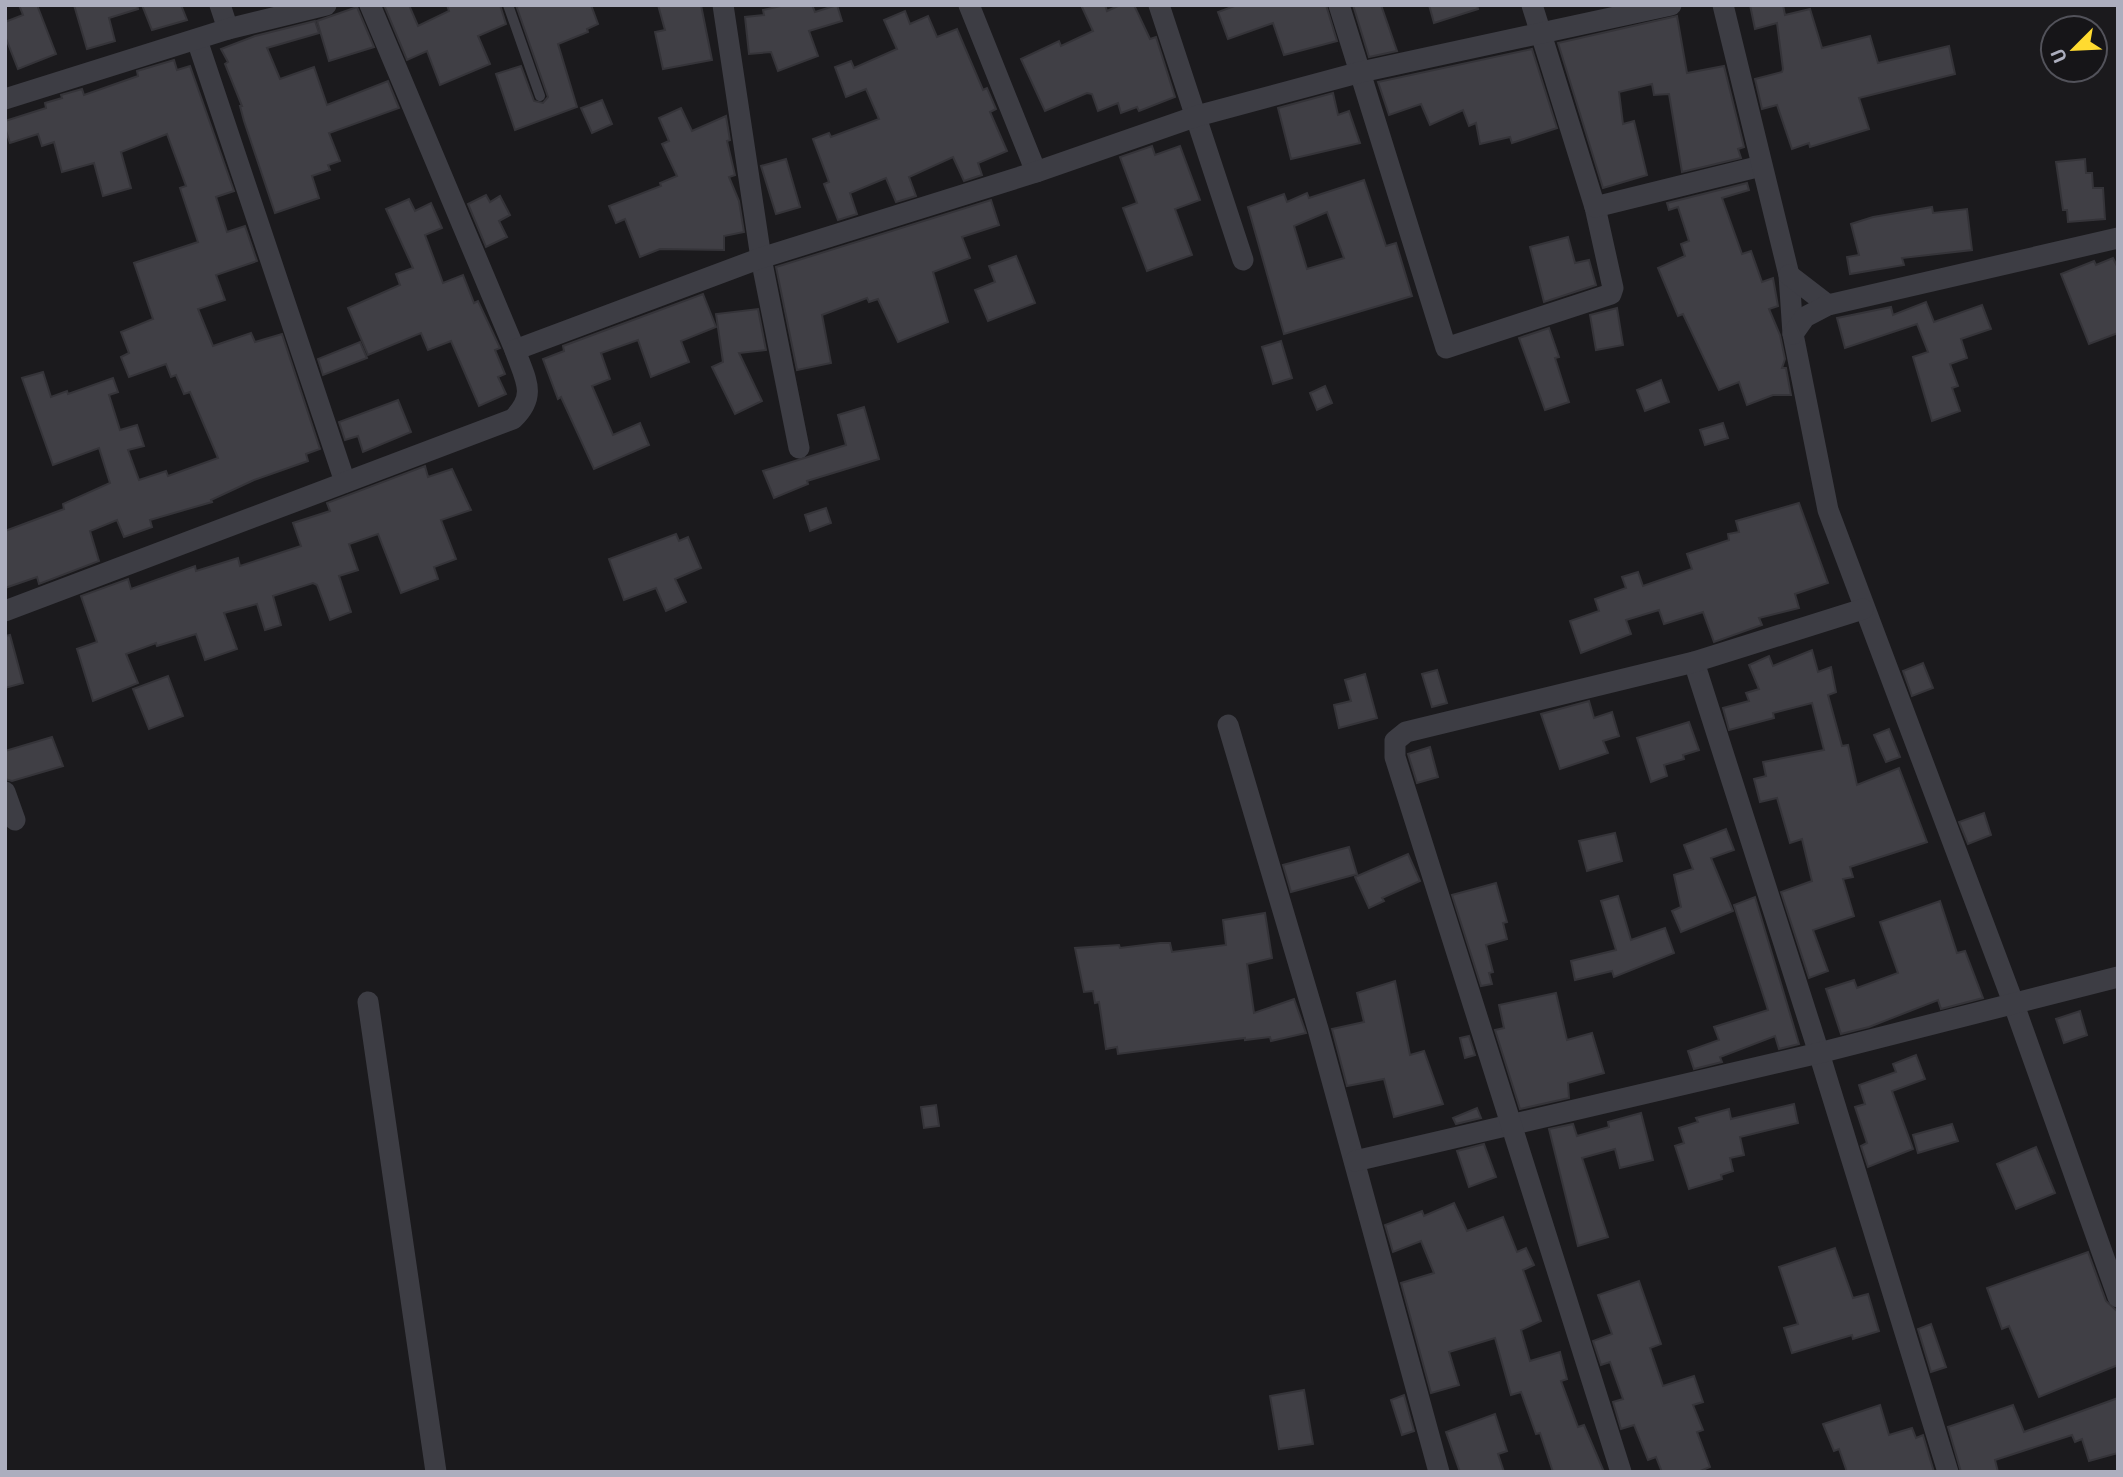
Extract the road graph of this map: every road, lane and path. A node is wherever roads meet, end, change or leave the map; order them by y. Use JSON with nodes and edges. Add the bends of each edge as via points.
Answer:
{"nodes":[{"id":1,"x":220,"y":5,"type":"edge"},
{"id":2,"x":326,"y":5,"type":"edge"},
{"id":3,"x":370,"y":5,"type":"edge"},
{"id":4,"x":508,"y":5,"type":"edge"},
{"id":5,"x":723,"y":5,"type":"edge"},
{"id":6,"x":969,"y":5,"type":"edge"},
{"id":7,"x":1159,"y":5,"type":"edge"},
{"id":8,"x":1339,"y":5,"type":"edge"},
{"id":9,"x":1532,"y":5,"type":"edge"},
{"id":10,"x":1671,"y":5,"type":"edge"},
{"id":11,"x":1723,"y":5,"type":"edge"},
{"id":12,"x":228,"y":29,"type":"junction"},
{"id":13,"x":1541,"y":32,"type":"junction"},
{"id":14,"x":197,"y":40,"type":"junction"},
{"id":15,"x":1361,"y":72,"type":"junction"},
{"id":16,"x":540,"y":96,"type":"dead end"},
{"id":17,"x":5,"y":99,"type":"edge"},
{"id":18,"x":1197,"y":116,"type":"junction"},
{"id":19,"x":1761,"y":166,"type":"junction"},
{"id":20,"x":1036,"y":172,"type":"junction"},
{"id":21,"x":1595,"y":207,"type":"junction"},
{"id":22,"x":2118,"y":238,"type":"edge"},
{"id":23,"x":761,"y":258,"type":"junction"},
{"id":24,"x":1243,"y":260,"type":"dead end"},
{"id":25,"x":1789,"y":275,"type":"junction"},
{"id":26,"x":1828,"y":305,"type":"junction"},
{"id":27,"x":1793,"y":334,"type":"junction"},
{"id":28,"x":514,"y":350,"type":"junction"},
{"id":29,"x":799,"y":448,"type":"dead end"},
{"id":30,"x":345,"y":482,"type":"junction"},
{"id":31,"x":1863,"y":609,"type":"junction"},
{"id":32,"x":5,"y":611,"type":"edge"},
{"id":33,"x":1694,"y":662,"type":"junction"},
{"id":34,"x":1228,"y":725,"type":"dead end"},
{"id":35,"x":5,"y":792,"type":"edge"},
{"id":36,"x":15,"y":820,"type":"dead end"},
{"id":37,"x":2118,"y":977,"type":"edge"},
{"id":38,"x":368,"y":1002,"type":"dead end"},
{"id":39,"x":2013,"y":1002,"type":"junction"},
{"id":40,"x":1819,"y":1053,"type":"junction"},
{"id":41,"x":1510,"y":1124,"type":"junction"},
{"id":42,"x":1355,"y":1161,"type":"junction"},
{"id":43,"x":2118,"y":1297,"type":"edge"},
{"id":44,"x":436,"y":1472,"type":"edge"},
{"id":45,"x":1439,"y":1472,"type":"edge"},
{"id":46,"x":1621,"y":1472,"type":"edge"},
{"id":47,"x":1948,"y":1472,"type":"edge"}],
"edges":[{"from":1,"to":12,"type":"street"},
{"from":2,"to":12,"type":"street"},
{"from":3,"to":28,"type":"street"},
{"from":4,"to":16,"type":"lane"},
{"from":5,"to":23,"type":"street"},
{"from":6,"to":20,"type":"street"},
{"from":7,"to":18,"type":"street"},
{"from":8,"to":15,"type":"street"},
{"from":9,"to":13,"type":"street"},
{"from":10,"to":13,"type":"street"},
{"from":11,"to":19,"type":"street"},
{"from":12,"to":14,"type":"street"},
{"from":13,"to":15,"type":"street"},
{"from":13,"to":21,"type":"street"},
{"from":14,"to":17,"type":"street"},
{"from":14,"to":30,"type":"street"},
{"from":15,"to":18,"type":"street"},
{"from":15,"to":21,"type":"street","via":[[1446,348],[1611,295],[1614,288]]},
{"from":18,"to":20,"type":"street"},
{"from":18,"to":24,"type":"street"},
{"from":19,"to":21,"type":"street"},
{"from":19,"to":25,"type":"street"},
{"from":20,"to":23,"type":"street"},
{"from":22,"to":26,"type":"street"},
{"from":23,"to":28,"type":"street"},
{"from":23,"to":29,"type":"street"},
{"from":25,"to":26,"type":"street"},
{"from":25,"to":27,"type":"street"},
{"from":26,"to":27,"type":"street","via":[[1805,317]]},
{"from":27,"to":31,"type":"street","via":[[1828,510]]},
{"from":28,"to":30,"type":"street","via":[[529,390],[526,407],[513,419]]},
{"from":30,"to":32,"type":"street"},
{"from":31,"to":33,"type":"street"},
{"from":31,"to":39,"type":"street"},
{"from":33,"to":40,"type":"street"},
{"from":33,"to":41,"type":"street","via":[[1406,732],[1395,741],[1395,757]]},
{"from":34,"to":42,"type":"street"},
{"from":35,"to":36,"type":"street"},
{"from":37,"to":39,"type":"street"},
{"from":38,"to":44,"type":"street"},
{"from":39,"to":40,"type":"street"},
{"from":39,"to":43,"type":"street"},
{"from":40,"to":41,"type":"street"},
{"from":40,"to":47,"type":"street"},
{"from":41,"to":42,"type":"street"},
{"from":41,"to":46,"type":"street"},
{"from":42,"to":45,"type":"street"}]}
